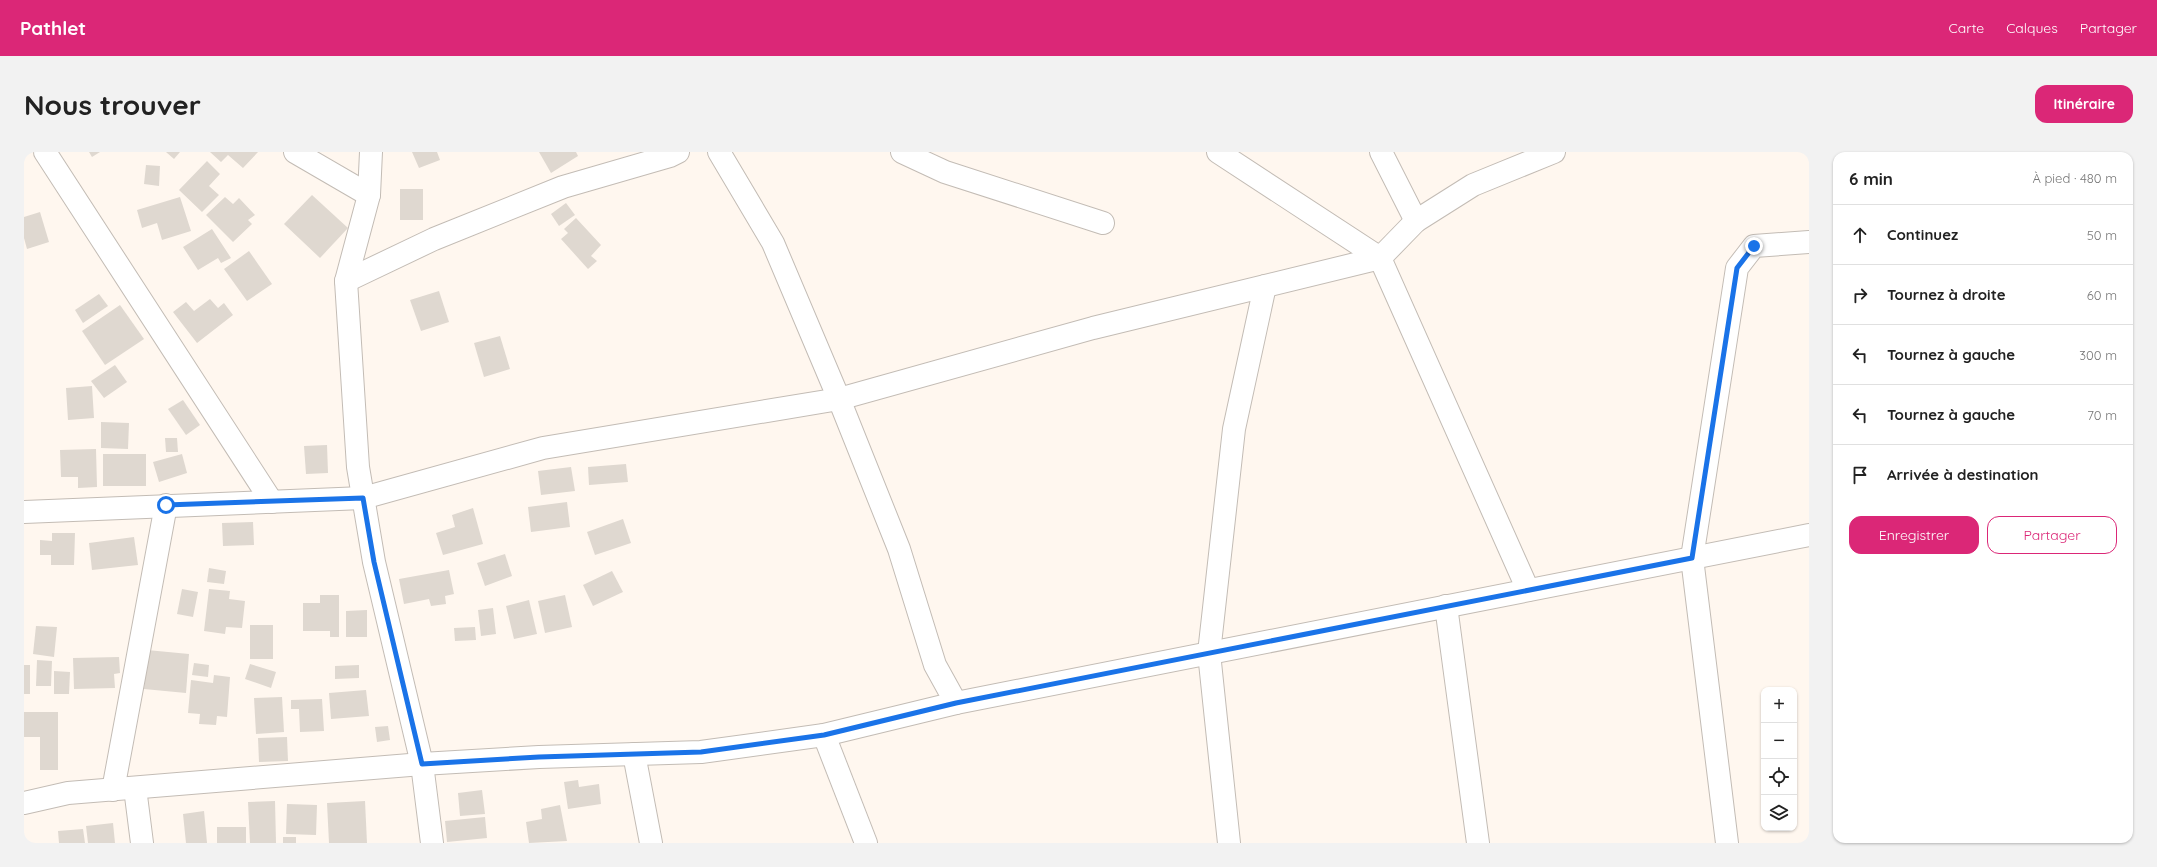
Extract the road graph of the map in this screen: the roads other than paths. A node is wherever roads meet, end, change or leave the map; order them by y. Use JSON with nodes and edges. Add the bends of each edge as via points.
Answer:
{"nodes":[{"id":1,"x":45,"y":152,"type":"edge"},
{"id":2,"x":295,"y":152,"type":"edge"},
{"id":3,"x":370,"y":152,"type":"edge"},
{"id":4,"x":678,"y":152,"type":"edge"},
{"id":5,"x":719,"y":152,"type":"edge"},
{"id":6,"x":902,"y":152,"type":"edge"},
{"id":7,"x":1218,"y":152,"type":"edge"},
{"id":8,"x":1381,"y":152,"type":"edge"},
{"id":9,"x":1554,"y":152,"type":"edge"},
{"id":10,"x":369,"y":195,"type":"junction"},
{"id":11,"x":1416,"y":221,"type":"junction"},
{"id":12,"x":1103,"y":223,"type":"dead end"},
{"id":13,"x":1809,"y":242,"type":"edge"},
{"id":14,"x":1380,"y":258,"type":"junction"},
{"id":15,"x":346,"y":281,"type":"junction"},
{"id":16,"x":1265,"y":286,"type":"junction"},
{"id":17,"x":839,"y":399,"type":"junction"},
{"id":18,"x":363,"y":498,"type":"junction"},
{"id":19,"x":272,"y":502,"type":"junction"},
{"id":20,"x":166,"y":505,"type":"junction"},
{"id":21,"x":24,"y":512,"type":"edge"},
{"id":22,"x":1809,"y":535,"type":"edge"},
{"id":23,"x":1692,"y":558,"type":"junction"},
{"id":24,"x":1528,"y":590,"type":"junction"},
{"id":25,"x":1446,"y":606,"type":"junction"},
{"id":26,"x":1209,"y":653,"type":"junction"},
{"id":27,"x":956,"y":703,"type":"junction"},
{"id":28,"x":824,"y":735,"type":"junction"},
{"id":29,"x":634,"y":754,"type":"junction"},
{"id":30,"x":422,"y":764,"type":"junction"},
{"id":31,"x":135,"y":788,"type":"junction"},
{"id":32,"x":113,"y":790,"type":"junction"},
{"id":33,"x":24,"y":803,"type":"edge"},
{"id":34,"x":142,"y":843,"type":"edge"},
{"id":35,"x":432,"y":843,"type":"edge"},
{"id":36,"x":651,"y":843,"type":"edge"},
{"id":37,"x":866,"y":843,"type":"edge"},
{"id":38,"x":1229,"y":843,"type":"edge"},
{"id":39,"x":1478,"y":843,"type":"edge"},
{"id":40,"x":1727,"y":843,"type":"edge"}],
"edges":[{"from":1,"to":19,"type":"street"},
{"from":2,"to":10,"type":"street"},
{"from":3,"to":10,"type":"street"},
{"from":4,"to":15,"type":"street","via":[[563,187],[434,239]]},
{"from":5,"to":17,"type":"street","via":[[773,243]]},
{"from":6,"to":12,"type":"street","via":[[945,172]]},
{"from":7,"to":14,"type":"street"},
{"from":8,"to":11,"type":"street"},
{"from":9,"to":11,"type":"street","via":[[1473,185]]},
{"from":10,"to":15,"type":"street"},
{"from":11,"to":14,"type":"street"},
{"from":13,"to":23,"type":"street","via":[[1754,246],[1737,268]]},
{"from":14,"to":16,"type":"street"},
{"from":14,"to":24,"type":"street"},
{"from":15,"to":18,"type":"street","via":[[358,467]]},
{"from":16,"to":17,"type":"street","via":[[1093,328]]},
{"from":16,"to":26,"type":"street","via":[[1234,429]]},
{"from":17,"to":18,"type":"street","via":[[543,448]]},
{"from":17,"to":27,"type":"street","via":[[899,549],[935,665]]},
{"from":18,"to":19,"type":"street"},
{"from":18,"to":30,"type":"street","via":[[374,562]]},
{"from":19,"to":20,"type":"street"},
{"from":20,"to":21,"type":"street"},
{"from":20,"to":32,"type":"street"},
{"from":22,"to":23,"type":"street"},
{"from":23,"to":24,"type":"street"},
{"from":23,"to":40,"type":"street"},
{"from":24,"to":25,"type":"street"},
{"from":25,"to":26,"type":"street"},
{"from":25,"to":39,"type":"street"},
{"from":26,"to":27,"type":"street"},
{"from":26,"to":38,"type":"street"},
{"from":27,"to":28,"type":"street"},
{"from":28,"to":29,"type":"street","via":[[701,752]]},
{"from":28,"to":37,"type":"street"},
{"from":29,"to":30,"type":"street"},
{"from":29,"to":36,"type":"street"},
{"from":30,"to":31,"type":"street"},
{"from":30,"to":35,"type":"street"},
{"from":31,"to":32,"type":"street"},
{"from":31,"to":34,"type":"street"},
{"from":32,"to":33,"type":"street","via":[[68,793]]}]}
